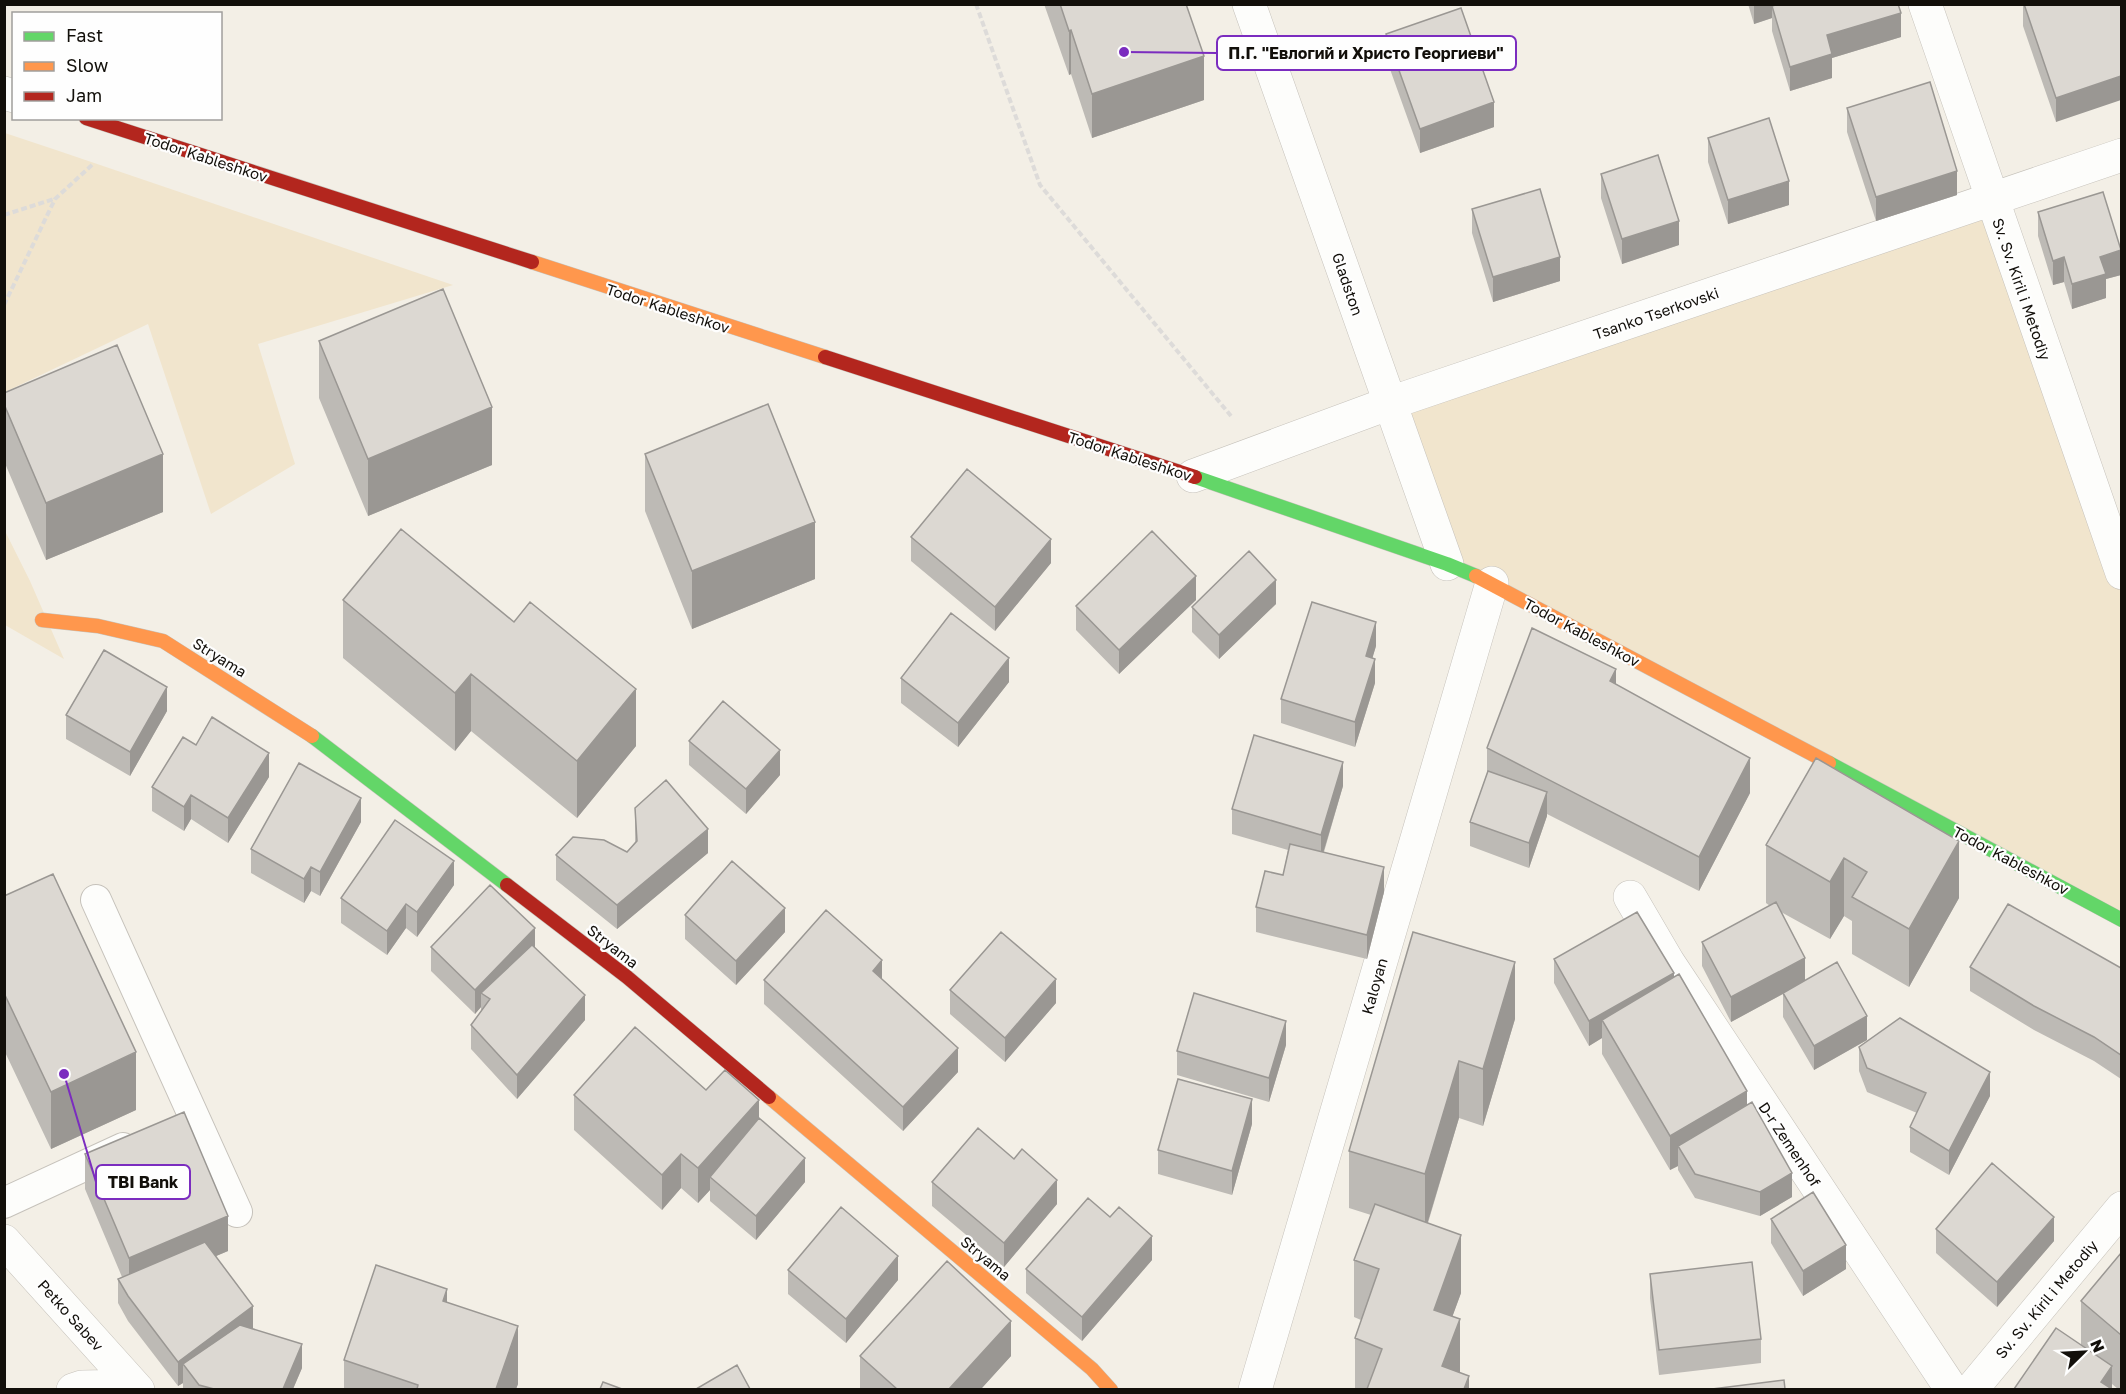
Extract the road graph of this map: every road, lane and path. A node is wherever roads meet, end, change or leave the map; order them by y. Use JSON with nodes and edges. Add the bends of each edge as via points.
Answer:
{"nodes":[{"id":1,"x":976,"y":4,"type":"edge"},
{"id":2,"x":1249,"y":4,"type":"edge"},
{"id":3,"x":1925,"y":4,"type":"edge"},
{"id":4,"x":92,"y":120,"type":"edge"},
{"id":5,"x":130,"y":132,"type":"junction"},
{"id":6,"x":2121,"y":155,"type":"edge"},
{"id":7,"x":55,"y":199,"type":"junction"},
{"id":8,"x":1991,"y":200,"type":"junction"},
{"id":9,"x":4,"y":215,"type":"edge"},
{"id":10,"x":4,"y":305,"type":"edge"},
{"id":11,"x":1390,"y":404,"type":"junction"},
{"id":12,"x":1233,"y":418,"type":"dead end"},
{"id":13,"x":1193,"y":476,"type":"junction"},
{"id":14,"x":1447,"y":564,"type":"junction"},
{"id":15,"x":2121,"y":573,"type":"edge"},
{"id":16,"x":1492,"y":583,"type":"junction"},
{"id":17,"x":42,"y":620,"type":"dead end"},
{"id":18,"x":1630,"y":897,"type":"dead end"},
{"id":19,"x":96,"y":900,"type":"dead end"},
{"id":20,"x":2121,"y":920,"type":"edge"},
{"id":21,"x":173,"y":1125,"type":"junction"},
{"id":22,"x":4,"y":1203,"type":"edge"},
{"id":23,"x":2121,"y":1208,"type":"edge"},
{"id":24,"x":237,"y":1212,"type":"dead end"},
{"id":25,"x":4,"y":1241,"type":"edge"},
{"id":26,"x":136,"y":1388,"type":"edge"},
{"id":27,"x":73,"y":1389,"type":"edge"},
{"id":28,"x":1111,"y":1389,"type":"edge"},
{"id":29,"x":1255,"y":1389,"type":"edge"},
{"id":30,"x":1952,"y":1389,"type":"edge"},
{"id":31,"x":1971,"y":1389,"type":"edge"}],
"edges":[{"from":1,"to":12,"type":"path","via":[[1040,185]]},
{"from":2,"to":11,"type":"street","name":"Gladston"},
{"from":3,"to":8,"type":"street","name":"Sv. Sv. Kiril i Metodiy"},
{"from":4,"to":5,"type":"street","name":"Todor Kableshkov"},
{"from":5,"to":7,"type":"path"},
{"from":5,"to":13,"type":"street","name":"Todor Kableshkov"},
{"from":6,"to":8,"type":"street","name":"Tsanko Tserkovski"},
{"from":7,"to":9,"type":"path"},
{"from":7,"to":10,"type":"path"},
{"from":8,"to":11,"type":"street","name":"Tsanko Tserkovski"},
{"from":8,"to":15,"type":"street","name":"Sv. Sv. Kiril i Metodiy"},
{"from":11,"to":13,"type":"street","name":"Tsanko Tserkovski"},
{"from":11,"to":14,"type":"street","name":"Gladston"},
{"from":13,"to":14,"type":"street","name":"Todor Kableshkov"},
{"from":14,"to":16,"type":"street","name":"Todor Kableshkov"},
{"from":16,"to":20,"type":"street","name":"Todor Kableshkov"},
{"from":16,"to":29,"type":"street","name":"Kaloyan"},
{"from":17,"to":28,"type":"street","name":"Stryama","via":[[98,626],[163,641],[319,740],[627,977]]},
{"from":18,"to":30,"type":"street","name":"D-r Zemenhof","via":[[1675,972]]},
{"from":19,"to":21,"type":"lane"},
{"from":21,"to":22,"type":"lane"},
{"from":21,"to":24,"type":"lane"},
{"from":23,"to":31,"type":"street","name":"Sv. Sv. Kiril i Metodiy"},
{"from":25,"to":26,"type":"street","name":"Petko Sabev"},
{"from":26,"to":27,"type":"street"}]}
